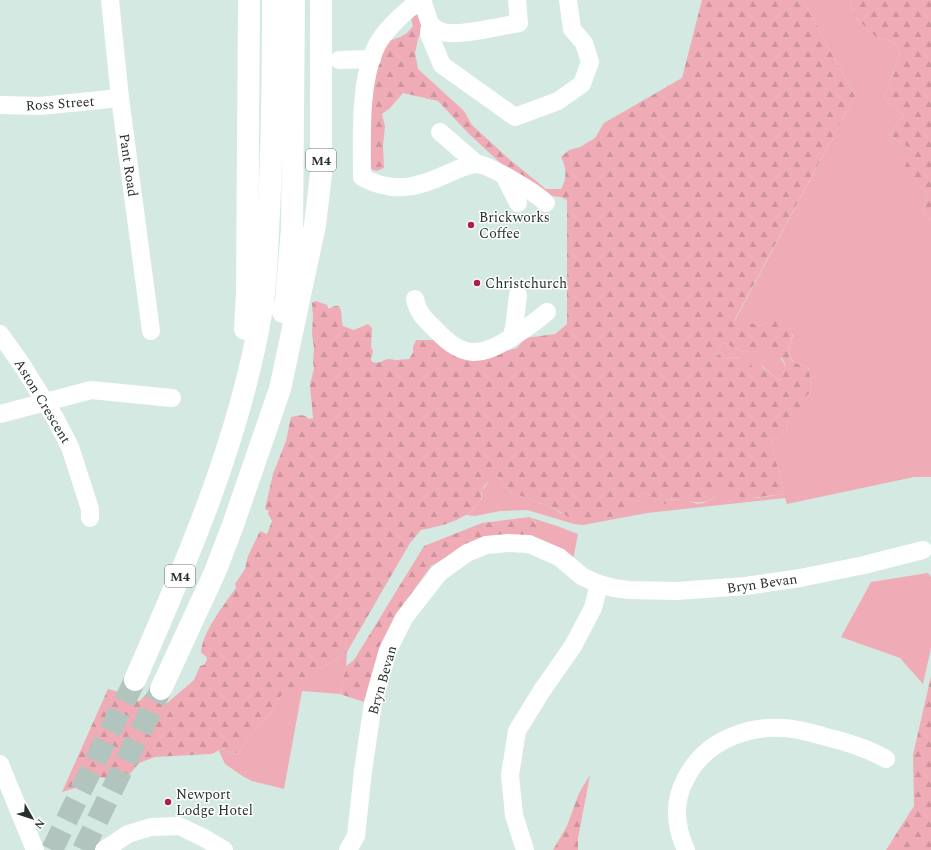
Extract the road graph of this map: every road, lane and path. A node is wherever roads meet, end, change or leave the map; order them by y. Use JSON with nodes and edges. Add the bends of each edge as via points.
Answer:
{"nodes":[{"id":1,"x":110,"y":0,"type":"edge"},
{"id":2,"x":248,"y":0,"type":"edge"},
{"id":3,"x":273,"y":0,"type":"edge"},
{"id":4,"x":294,"y":0,"type":"edge"},
{"id":5,"x":321,"y":0,"type":"edge"},
{"id":6,"x":422,"y":0,"type":"edge"},
{"id":7,"x":517,"y":0,"type":"edge"},
{"id":8,"x":568,"y":0,"type":"edge"},
{"id":9,"x":430,"y":24,"type":"junction"},
{"id":10,"x":372,"y":59,"type":"junction"},
{"id":11,"x":339,"y":60,"type":"dead end"},
{"id":12,"x":120,"y":98,"type":"junction"},
{"id":13,"x":0,"y":105,"type":"edge"},
{"id":14,"x":440,"y":132,"type":"dead end"},
{"id":15,"x":477,"y":164,"type":"junction"},
{"id":16,"x":504,"y":176,"type":"junction"},
{"id":17,"x":518,"y":203,"type":"dead end"},
{"id":18,"x":546,"y":203,"type":"dead end"},
{"id":19,"x":518,"y":295,"type":"dead end"},
{"id":20,"x":415,"y":299,"type":"dead end"},
{"id":21,"x":254,"y":312,"type":"junction"},
{"id":22,"x":547,"y":312,"type":"dead end"},
{"id":23,"x":289,"y":316,"type":"junction"},
{"id":24,"x":151,"y":331,"type":"dead end"},
{"id":25,"x":0,"y":334,"type":"edge"},
{"id":26,"x":512,"y":338,"type":"junction"},
{"id":27,"x":172,"y":398,"type":"dead end"},
{"id":28,"x":44,"y":402,"type":"junction"},
{"id":29,"x":0,"y":414,"type":"edge"},
{"id":30,"x":90,"y":518,"type":"dead end"},
{"id":31,"x":923,"y":550,"type":"dead end"},
{"id":32,"x":599,"y":584,"type":"junction"},
{"id":33,"x":136,"y":680,"type":"tunnel mouth"},
{"id":34,"x":161,"y":689,"type":"tunnel mouth"},
{"id":35,"x":886,"y":758,"type":"dead end"},
{"id":36,"x":0,"y":764,"type":"edge"},
{"id":37,"x":354,"y":845,"type":"edge"},
{"id":38,"x":35,"y":850,"type":"edge"},
{"id":39,"x":104,"y":850,"type":"edge"},
{"id":40,"x":224,"y":850,"type":"edge"},
{"id":41,"x":525,"y":850,"type":"edge"},
{"id":42,"x":686,"y":850,"type":"edge"}],
"edges":[{"from":1,"to":12,"type":"street","name":"Pant Road"},
{"from":2,"to":21,"type":"highway","number":"M4","via":[[248,292]]},
{"from":3,"to":21,"type":"highway","number":"M4","via":[[271,162],[266,261]]},
{"from":4,"to":23,"type":"highway","number":"M4","via":[[292,229],[286,301]]},
{"from":5,"to":23,"type":"highway","number":"M4","via":[[321,174],[315,225]]},
{"from":6,"to":9,"type":"street"},
{"from":6,"to":10,"type":"street","via":[[411,7],[389,29],[375,48]]},
{"from":7,"to":9,"type":"street","via":[[519,23],[452,33],[440,32]]},
{"from":8,"to":9,"type":"street","via":[[572,29],[584,43],[590,62],[582,84],[558,102],[514,117],[442,65],[429,34]]},
{"from":10,"to":11,"type":"street"},
{"from":10,"to":15,"type":"street","via":[[363,102],[362,177],[382,186],[411,187]]},
{"from":12,"to":13,"type":"street","name":"Ross Street","via":[[40,106]]},
{"from":12,"to":24,"type":"street","name":"Pant Road"},
{"from":14,"to":15,"type":"street"},
{"from":15,"to":16,"type":"street"},
{"from":16,"to":17,"type":"street"},
{"from":16,"to":18,"type":"street"},
{"from":19,"to":26,"type":"street"},
{"from":20,"to":26,"type":"street","via":[[420,314],[446,341],[459,350],[488,351]]},
{"from":21,"to":33,"type":"highway","number":"M4","via":[[243,396],[220,470],[188,558]]},
{"from":22,"to":26,"type":"street"},
{"from":23,"to":34,"type":"highway","number":"M4","via":[[248,483],[215,572]]},
{"from":25,"to":28,"type":"street","name":"Aston Crescent"},
{"from":27,"to":28,"type":"street","via":[[91,390]]},
{"from":28,"to":29,"type":"street"},
{"from":28,"to":30,"type":"street","name":"Aston Crescent","via":[[70,448],[90,509]]},
{"from":31,"to":32,"type":"street","name":"Bryn Bevan","via":[[864,565],[746,586],[677,591],[629,590]]},
{"from":32,"to":37,"type":"street","name":"Bryn Bevan","via":[[583,577],[559,557],[529,544],[486,545],[467,553],[439,573],[404,618],[388,650],[374,703],[362,771]]},
{"from":32,"to":41,"type":"street","via":[[593,608],[573,646],[517,731],[510,775],[514,815]]},
{"from":35,"to":42,"type":"street","via":[[841,740],[799,730],[754,729],[729,737],[707,751],[690,769],[679,791],[676,815],[680,837]]},
{"from":36,"to":38,"type":"street"},
{"from":39,"to":40,"type":"street","via":[[128,834],[151,827],[178,826]]}]}
